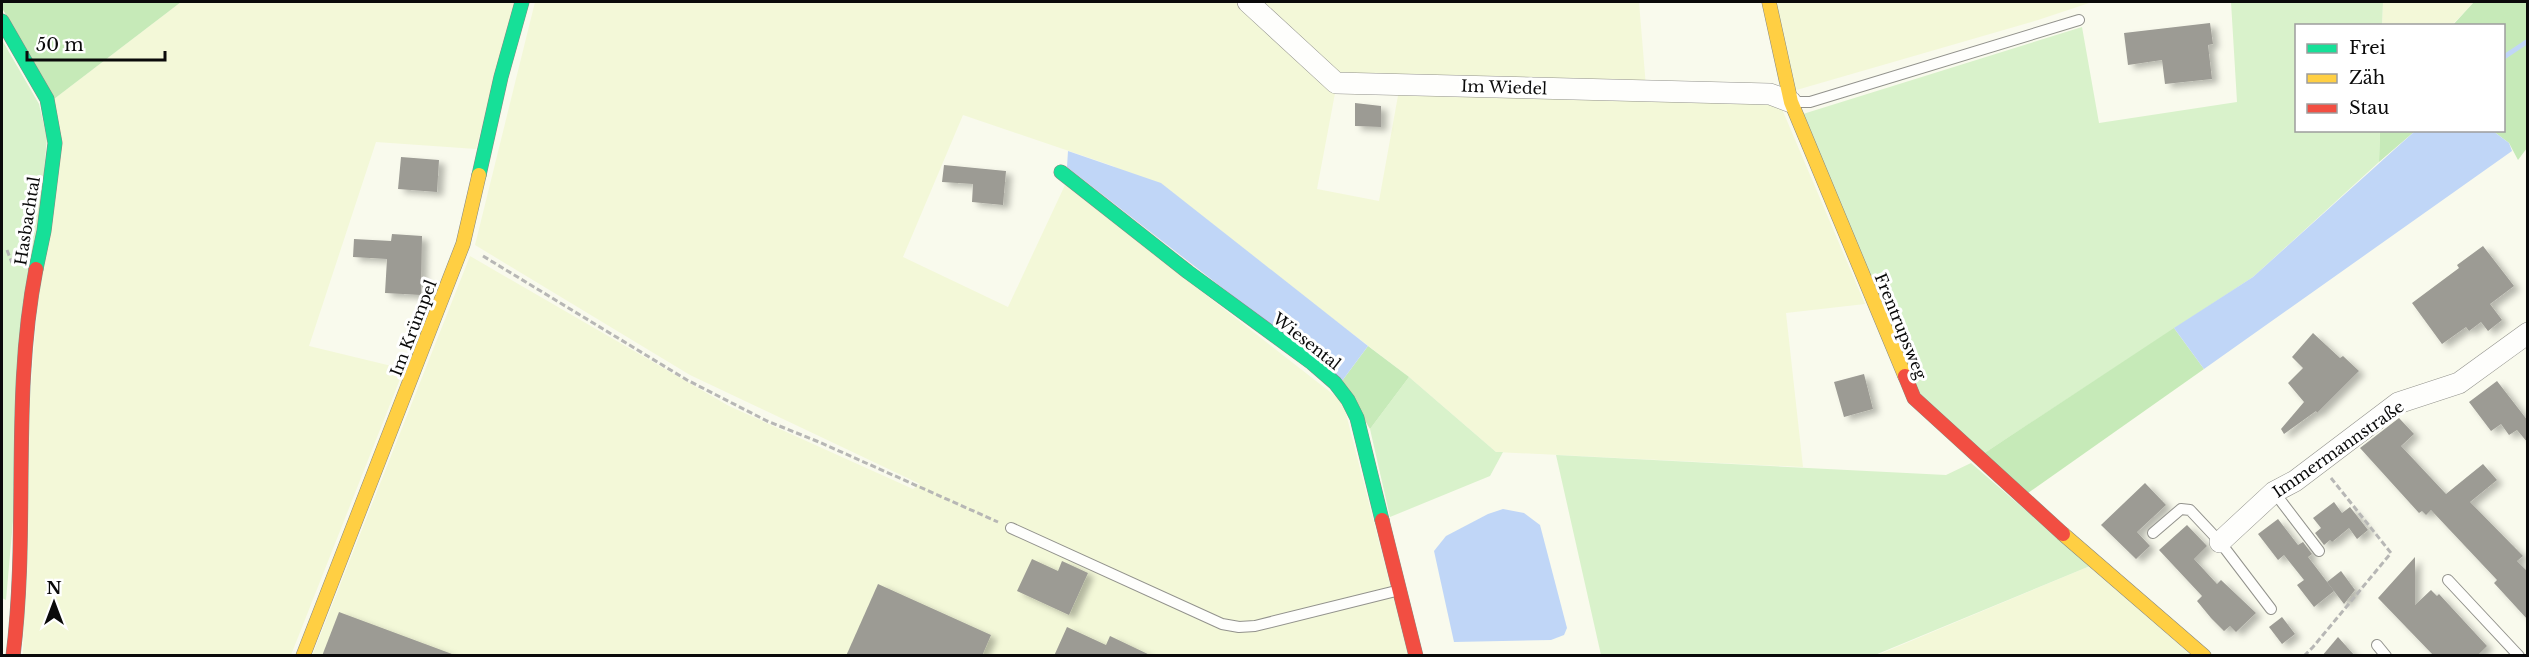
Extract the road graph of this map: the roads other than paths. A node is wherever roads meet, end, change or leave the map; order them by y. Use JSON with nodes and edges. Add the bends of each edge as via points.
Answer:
{"nodes":[{"id":1,"x":522,"y":2,"type":"edge"},
{"id":2,"x":1248,"y":2,"type":"edge"},
{"id":3,"x":1769,"y":2,"type":"edge"},
{"id":4,"x":2079,"y":20,"type":"dead end"},
{"id":5,"x":2,"y":21,"type":"edge"},
{"id":6,"x":1791,"y":102,"type":"junction"},
{"id":7,"x":1061,"y":172,"type":"dead end"},
{"id":8,"x":2528,"y":333,"type":"edge"},
{"id":9,"x":2274,"y":492,"type":"junction"},
{"id":10,"x":1011,"y":528,"type":"road end"},
{"id":11,"x":2153,"y":533,"type":"dead end"},
{"id":12,"x":2220,"y":542,"type":"junction"},
{"id":13,"x":2319,"y":551,"type":"dead end"},
{"id":14,"x":2448,"y":580,"type":"dead end"},
{"id":15,"x":1398,"y":591,"type":"junction"},
{"id":16,"x":2271,"y":609,"type":"dead end"},
{"id":17,"x":2377,"y":645,"type":"dead end"},
{"id":18,"x":13,"y":656,"type":"edge"},
{"id":19,"x":303,"y":656,"type":"edge"},
{"id":20,"x":1416,"y":656,"type":"edge"},
{"id":21,"x":2204,"y":656,"type":"edge"},
{"id":22,"x":2386,"y":656,"type":"edge"},
{"id":23,"x":2519,"y":656,"type":"edge"}],
"edges":[{"from":1,"to":19,"type":"street","name":"Im Krümpel","via":[[463,244]]},
{"from":2,"to":6,"type":"street","name":"Im Wiedel","via":[[1336,82],[1770,94]]},
{"from":3,"to":6,"type":"street","name":"Frentrupsweg"},
{"from":4,"to":6,"type":"lane","via":[[1810,102]]},
{"from":5,"to":18,"type":"street","name":"Hasbachtal","via":[[47,99],[55,143],[31,296],[21,416],[18,617]]},
{"from":6,"to":21,"type":"street","name":"Frentrupsweg","via":[[1914,398],[2024,500]]},
{"from":7,"to":15,"type":"street","name":"Wiesental","via":[[1335,383],[1357,418]]},
{"from":8,"to":9,"type":"street","name":"Immermannstraße","via":[[2459,383],[2398,403],[2295,481]]},
{"from":9,"to":12,"type":"street","name":"Immermannstraße"},
{"from":9,"to":13,"type":"lane"},
{"from":10,"to":15,"type":"lane","via":[[1222,624],[1239,627]]},
{"from":11,"to":12,"type":"lane","via":[[2181,509],[2190,510]]},
{"from":12,"to":16,"type":"lane"},
{"from":14,"to":23,"type":"lane"},
{"from":15,"to":20,"type":"street","name":"Wiesental"},
{"from":17,"to":22,"type":"lane"}]}
